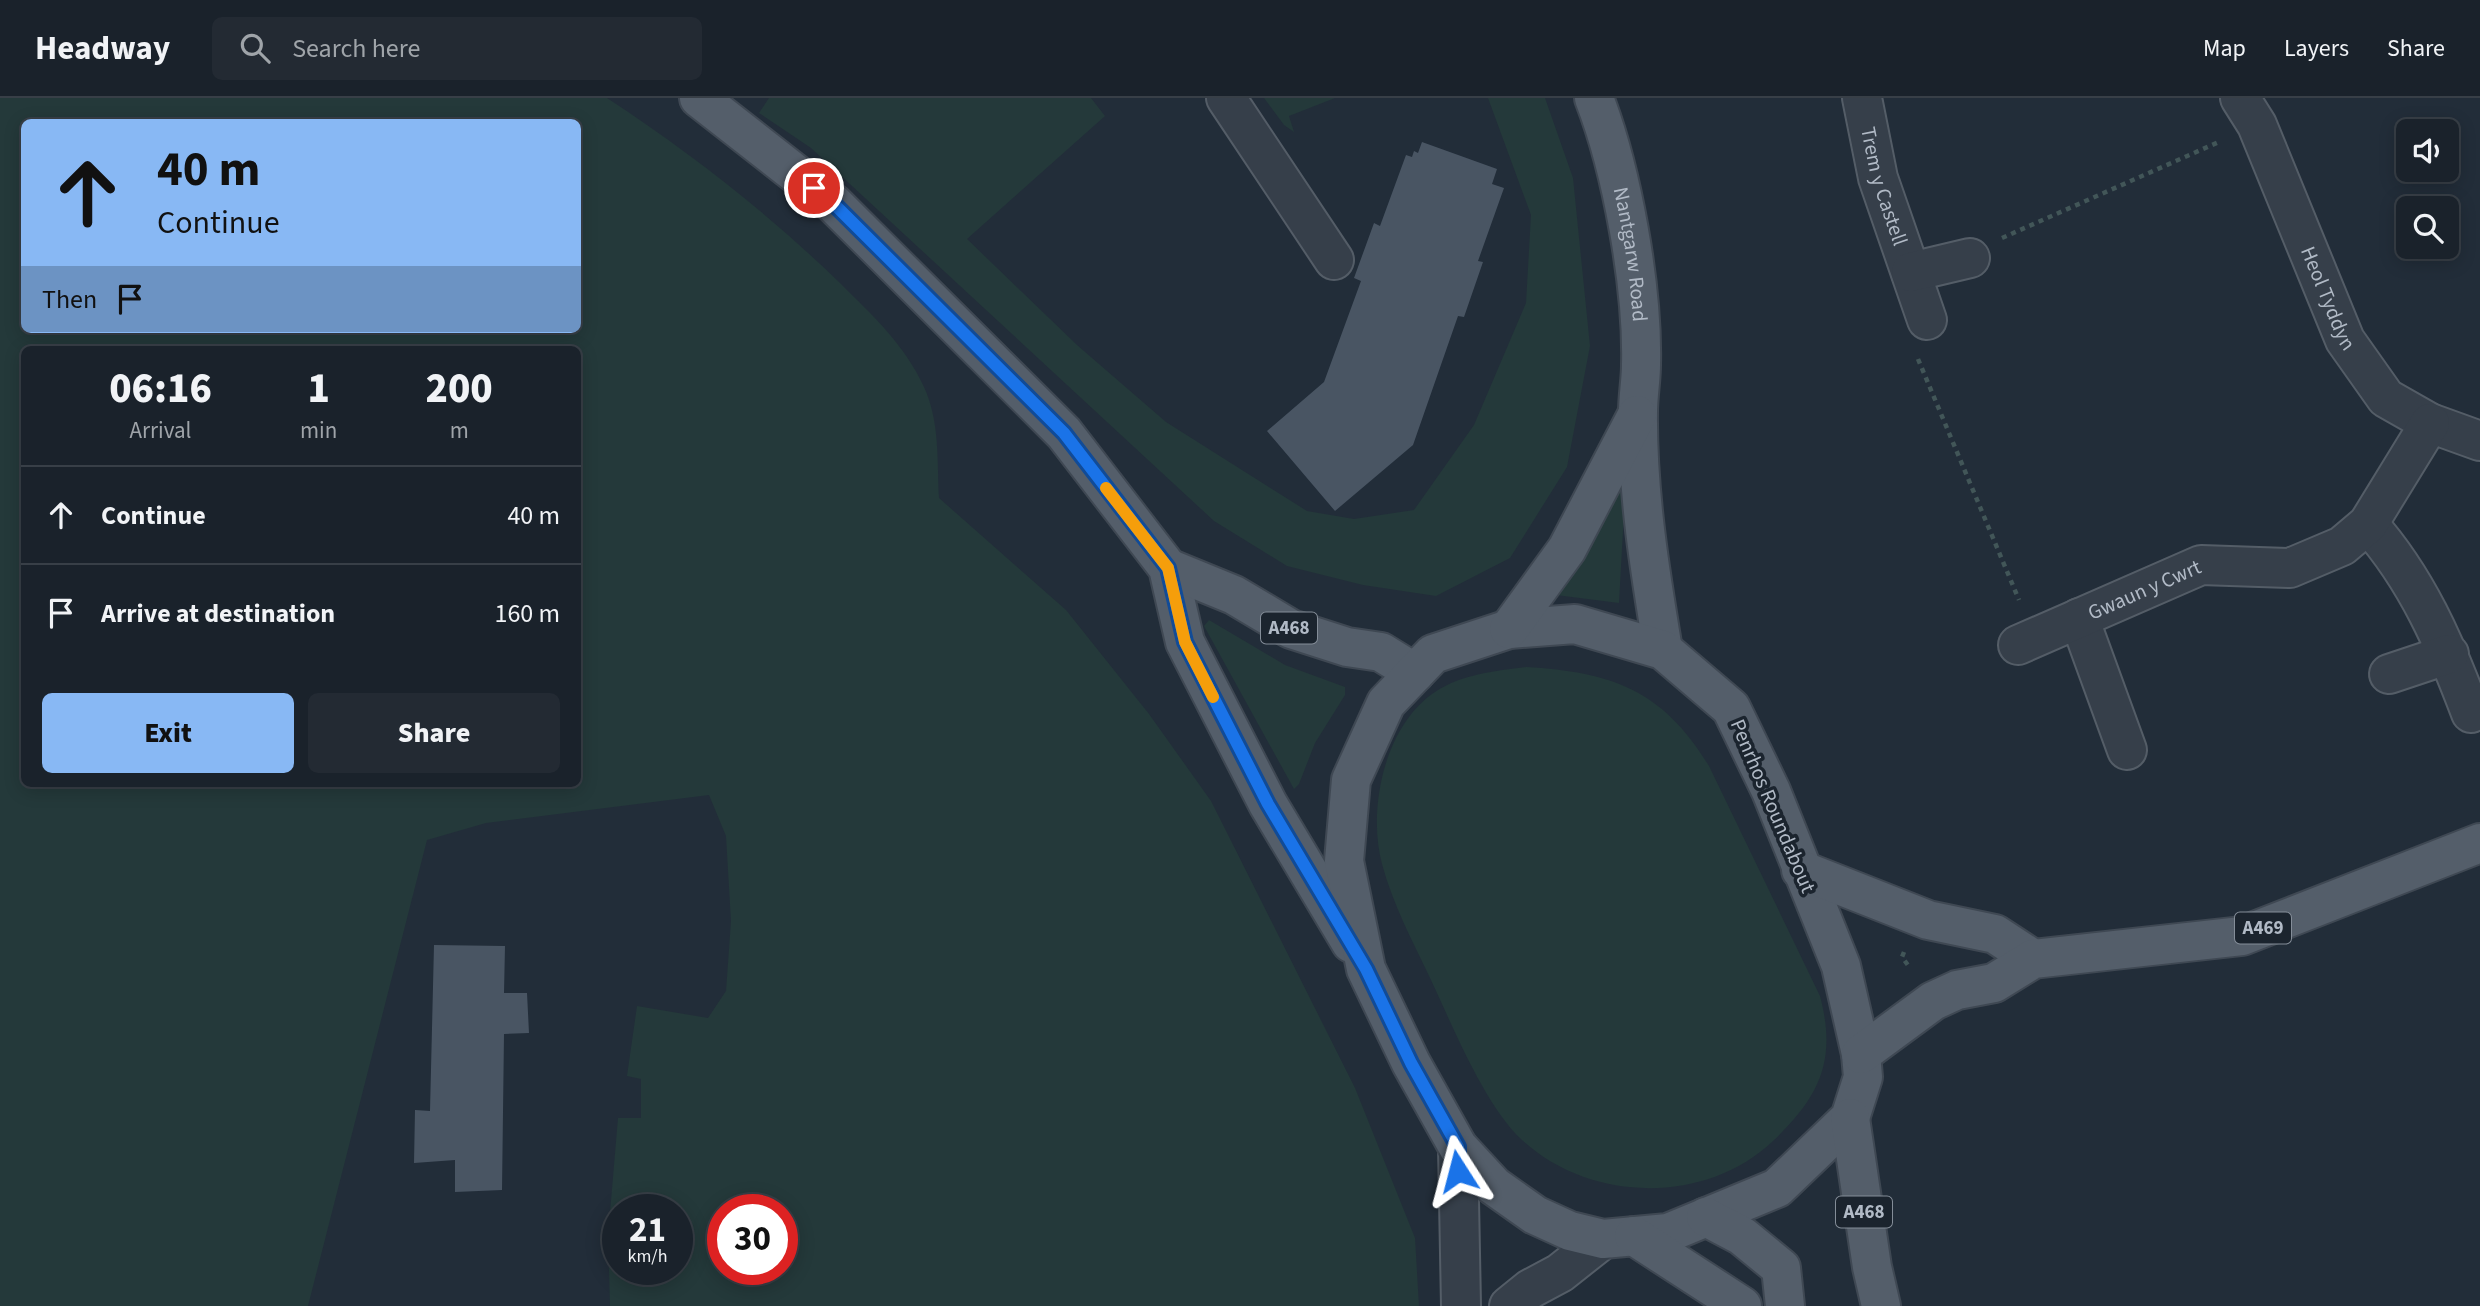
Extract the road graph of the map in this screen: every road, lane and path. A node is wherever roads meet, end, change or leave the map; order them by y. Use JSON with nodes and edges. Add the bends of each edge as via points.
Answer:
{"nodes":[{"id":1,"x":699,"y":98,"type":"edge"},
{"id":2,"x":1226,"y":98,"type":"edge"},
{"id":3,"x":1594,"y":98,"type":"edge"},
{"id":4,"x":1862,"y":98,"type":"edge"},
{"id":5,"x":2248,"y":111,"type":"edge"},
{"id":6,"x":1970,"y":258,"type":"joint"},
{"id":7,"x":1334,"y":260,"type":"dead end"},
{"id":8,"x":1910,"y":272,"type":"junction"},
{"id":9,"x":1927,"y":320,"type":"joint"},
{"id":10,"x":1638,"y":413,"type":"junction"},
{"id":11,"x":2430,"y":424,"type":"junction"},
{"id":12,"x":2480,"y":441,"type":"edge"},
{"id":13,"x":2368,"y":524,"type":"junction"},
{"id":14,"x":1168,"y":568,"type":"junction"},
{"id":15,"x":2079,"y":618,"type":"junction"},
{"id":16,"x":1509,"y":629,"type":"junction"},
{"id":17,"x":2026,"y":641,"type":"joint"},
{"id":18,"x":1663,"y":650,"type":"junction"},
{"id":19,"x":2449,"y":654,"type":"junction"},
{"id":20,"x":1415,"y":673,"type":"junction"},
{"id":21,"x":2389,"y":674,"type":"dead end"},
{"id":22,"x":2471,"y":713,"type":"dead end"},
{"id":23,"x":2127,"y":750,"type":"dead end"},
{"id":24,"x":2480,"y":843,"type":"edge"},
{"id":25,"x":1801,"y":870,"type":"junction"},
{"id":26,"x":2033,"y":959,"type":"junction"},
{"id":27,"x":1366,"y":969,"type":"junction"},
{"id":28,"x":1861,"y":1054,"type":"junction"},
{"id":29,"x":1850,"y":1118,"type":"junction"},
{"id":30,"x":1458,"y":1147,"type":"junction"},
{"id":31,"x":1706,"y":1217,"type":"junction"},
{"id":32,"x":1618,"y":1237,"type":"junction"},
{"id":33,"x":1461,"y":1306,"type":"edge"},
{"id":34,"x":1509,"y":1306,"type":"edge"},
{"id":35,"x":1742,"y":1306,"type":"edge"},
{"id":36,"x":1785,"y":1306,"type":"edge"},
{"id":37,"x":1881,"y":1306,"type":"edge"}],
"edges":[{"from":1,"to":14,"type":"main road","via":[[833,203],[1064,433]]},
{"from":2,"to":7,"type":"street"},
{"from":3,"to":10,"type":"main road","name":"Nantgarw Road","via":[[1625,214],[1637,295]]},
{"from":4,"to":8,"type":"street","name":"Trem y Castell","via":[[1878,178]]},
{"from":5,"to":6,"type":"path","via":[[1990,243]]},
{"from":5,"to":11,"type":"street","name":"Heol Tyddyn","via":[[2345,340],[2386,398]]},
{"from":6,"to":8,"type":"street","name":"Trem y Castell"},
{"from":8,"to":9,"type":"street","name":"Trem y Castell"},
{"from":9,"to":17,"type":"path","via":[[1914,350]]},
{"from":10,"to":16,"type":"main road","name":"Nantgarw Road","via":[[1567,549]]},
{"from":10,"to":18,"type":"main road","name":"Nantgarw Road","via":[[1648,562]]},
{"from":11,"to":12,"type":"street","name":"Heol Tyddyn"},
{"from":11,"to":13,"type":"street","name":"Gwaun y Cwrt"},
{"from":13,"to":15,"type":"street","name":"Gwaun y Cwrt","via":[[2342,546],[2290,568],[2201,565]]},
{"from":13,"to":19,"type":"street","via":[[2398,558]]},
{"from":14,"to":20,"type":"main road","number":"A468","via":[[1234,595],[1291,629],[1347,648],[1381,652]]},
{"from":14,"to":27,"type":"main road","via":[[1185,642],[1268,804]]},
{"from":15,"to":17,"type":"street","name":"Gwaun y Cwrt"},
{"from":15,"to":23,"type":"street","name":"Gwaun y Cwrt"},
{"from":16,"to":18,"type":"main road","name":"Penrhos Roundabout","via":[[1575,624]]},
{"from":16,"to":20,"type":"main road","name":"Penrhos Roundabout","via":[[1433,654]]},
{"from":18,"to":25,"type":"main road","name":"Penrhos Roundabout","via":[[1731,708],[1771,791]]},
{"from":19,"to":21,"type":"street"},
{"from":19,"to":22,"type":"street"},
{"from":20,"to":27,"type":"main road","name":"Penrhos Roundabout","via":[[1386,703],[1351,780],[1344,861]]},
{"from":24,"to":26,"type":"main road","number":"A469","via":[[2242,936]]},
{"from":25,"to":26,"type":"main road","via":[[1928,920],[1995,934]]},
{"from":25,"to":28,"type":"main road","name":"Penrhos Roundabout","via":[[1841,966]]},
{"from":26,"to":28,"type":"main road","number":"A469","via":[[1994,984],[1957,990],[1933,1001]]},
{"from":27,"to":30,"type":"main road","name":"Penrhos Roundabout"},
{"from":28,"to":29,"type":"main road","name":"Penrhos Roundabout","via":[[1863,1077]]},
{"from":29,"to":31,"type":"main road","name":"Penrhos Roundabout","via":[[1777,1188]]},
{"from":29,"to":37,"type":"main road","number":"A468","via":[[1871,1267]]},
{"from":30,"to":32,"type":"main road","name":"Penrhos Roundabout","via":[[1494,1186],[1535,1216],[1570,1231]]},
{"from":30,"to":33,"type":"street"},
{"from":31,"to":32,"type":"main road","name":"Penrhos Roundabout","via":[[1668,1233]]},
{"from":31,"to":36,"type":"main road","via":[[1742,1236],[1781,1268]]},
{"from":32,"to":34,"type":"street"},
{"from":32,"to":35,"type":"main road"}]}
